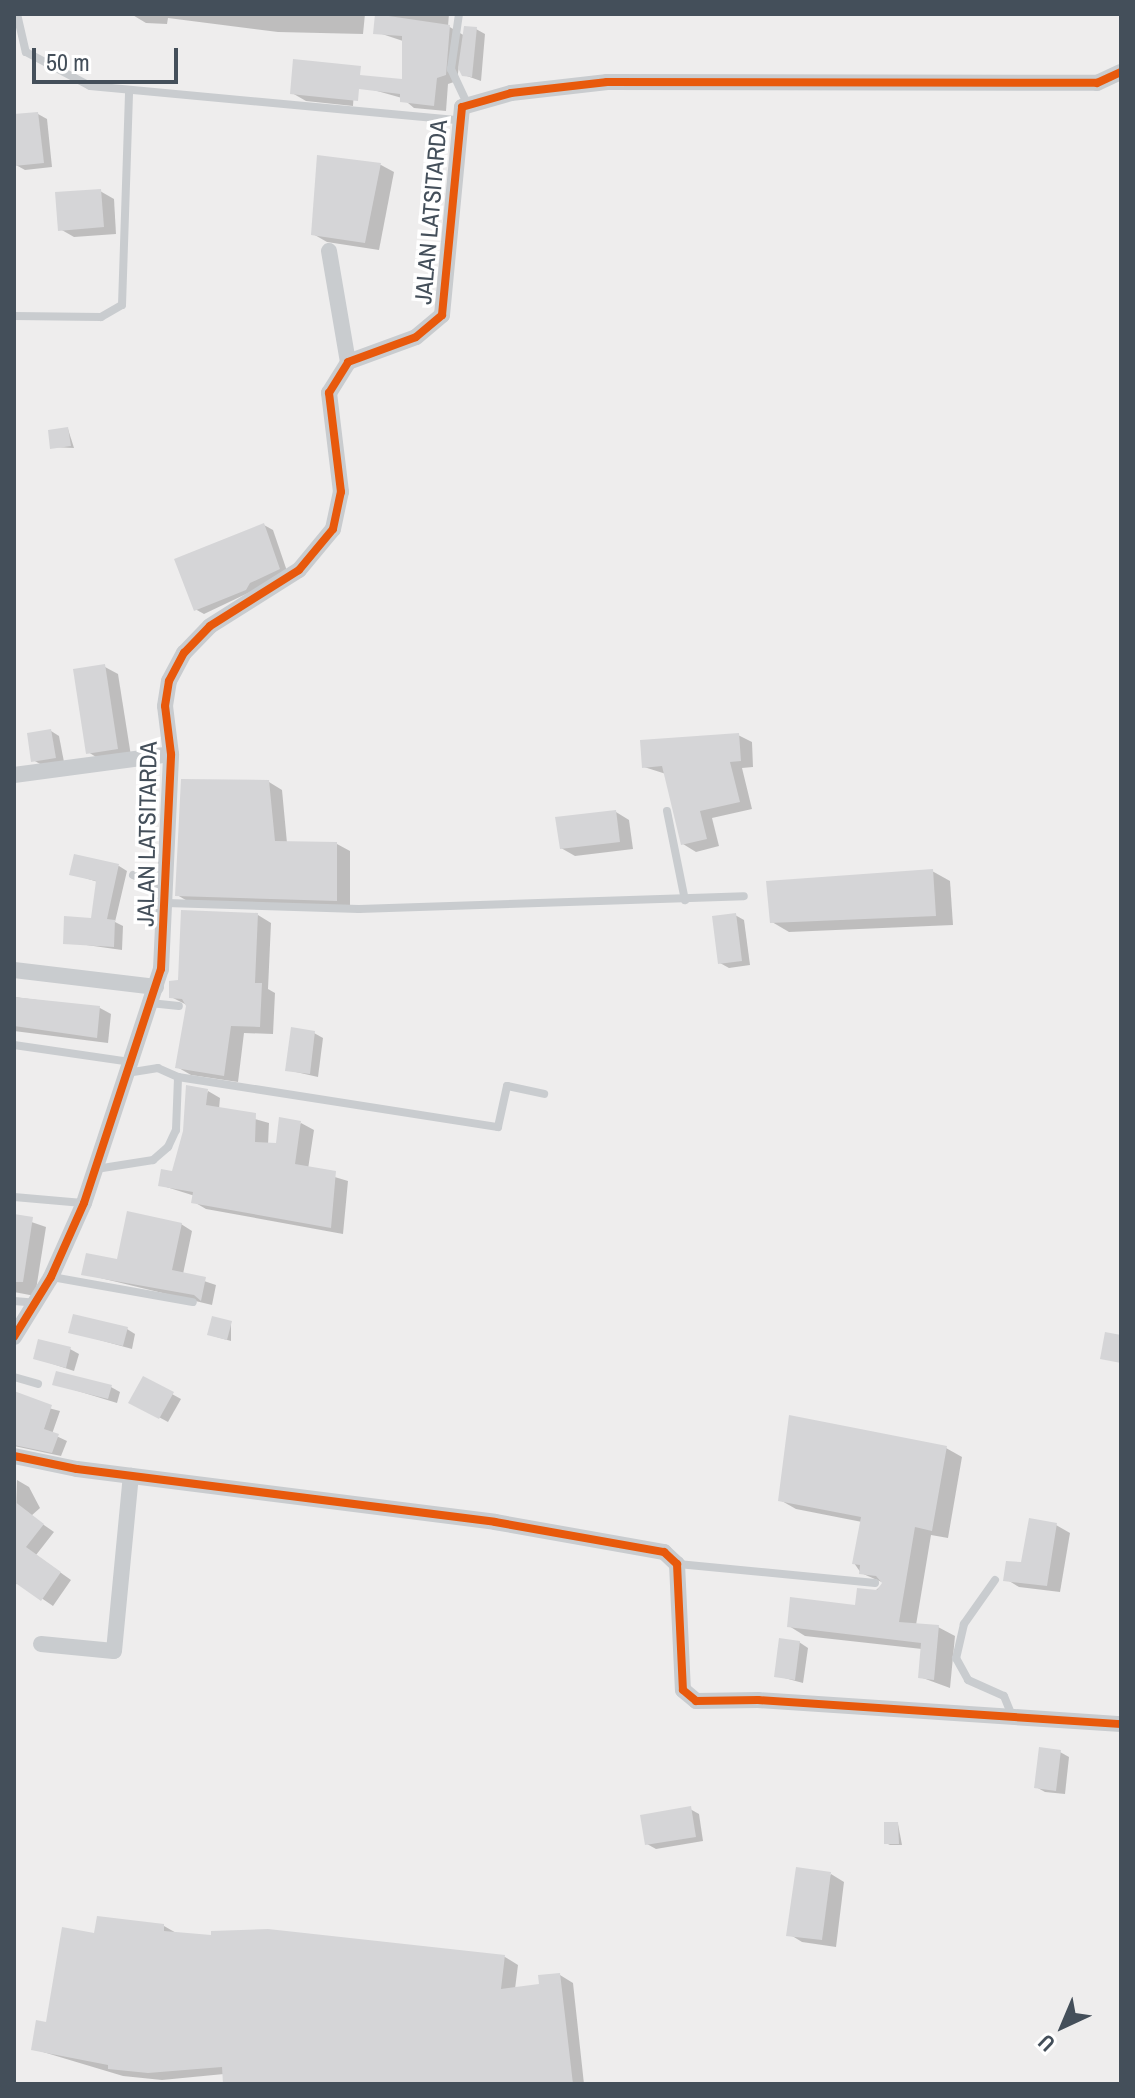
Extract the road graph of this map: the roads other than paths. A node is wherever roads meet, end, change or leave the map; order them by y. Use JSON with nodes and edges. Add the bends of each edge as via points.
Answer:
{"nodes":[{"id":1,"x":459,"y":14,"type":"edge"},
{"id":2,"x":17,"y":18,"type":"edge"},
{"id":3,"x":26,"y":52,"type":"junction"},
{"id":4,"x":14,"y":54,"type":"edge"},
{"id":5,"x":1121,"y":72,"type":"edge"},
{"id":6,"x":129,"y":93,"type":"junction"},
{"id":7,"x":467,"y":103,"type":"junction"},
{"id":8,"x":458,"y":120,"type":"junction"},
{"id":9,"x":329,"y":251,"type":"dead end"},
{"id":10,"x":14,"y":316,"type":"edge"},
{"id":11,"x":348,"y":362,"type":"junction"},
{"id":12,"x":171,"y":754,"type":"junction"},
{"id":13,"x":14,"y":775,"type":"edge"},
{"id":14,"x":667,"y":811,"type":"dead end"},
{"id":15,"x":133,"y":875,"type":"dead end"},
{"id":16,"x":167,"y":896,"type":"junction"},
{"id":17,"x":744,"y":896,"type":"dead end"},
{"id":18,"x":685,"y":900,"type":"junction"},
{"id":19,"x":14,"y":970,"type":"edge"},
{"id":20,"x":153,"y":995,"type":"junction"},
{"id":21,"x":179,"y":1006,"type":"dead end"},
{"id":22,"x":14,"y":1045,"type":"edge"},
{"id":23,"x":128,"y":1068,"type":"junction"},
{"id":24,"x":178,"y":1077,"type":"junction"},
{"id":25,"x":544,"y":1094,"type":"dead end"},
{"id":26,"x":96,"y":1169,"type":"junction"},
{"id":27,"x":14,"y":1197,"type":"edge"},
{"id":28,"x":84,"y":1203,"type":"junction"},
{"id":29,"x":51,"y":1277,"type":"junction"},
{"id":30,"x":14,"y":1301,"type":"edge"},
{"id":31,"x":193,"y":1302,"type":"dead end"},
{"id":32,"x":35,"y":1303,"type":"junction"},
{"id":33,"x":14,"y":1337,"type":"edge"},
{"id":34,"x":14,"y":1377,"type":"edge"},
{"id":35,"x":38,"y":1384,"type":"dead end"},
{"id":36,"x":14,"y":1456,"type":"edge"},
{"id":37,"x":131,"y":1476,"type":"junction"},
{"id":38,"x":677,"y":1564,"type":"junction"},
{"id":39,"x":995,"y":1580,"type":"dead end"},
{"id":40,"x":875,"y":1583,"type":"dead end"},
{"id":41,"x":41,"y":1644,"type":"dead end"},
{"id":42,"x":1013,"y":1718,"type":"junction"},
{"id":43,"x":1121,"y":1724,"type":"edge"}],
"edges":[{"from":1,"to":7,"type":"lane","via":[[451,69]]},
{"from":2,"to":3,"type":"lane"},
{"from":3,"to":4,"type":"lane"},
{"from":3,"to":6,"type":"lane","via":[[69,78]]},
{"from":5,"to":7,"type":"street","name":"JALAN LATSITARDA","via":[[1097,83],[623,81]]},
{"from":6,"to":8,"type":"lane"},
{"from":6,"to":10,"type":"lane","via":[[122,305],[101,317]]},
{"from":7,"to":8,"type":"street","name":"JALAN LATSITARDA"},
{"from":8,"to":11,"type":"street","name":"JALAN LATSITARDA","via":[[442,315],[416,337]]},
{"from":9,"to":11,"type":"street"},
{"from":11,"to":12,"type":"street","name":"JALAN LATSITARDA","via":[[328,402],[341,492],[333,529],[307,563],[225,613],[175,665],[166,694]]},
{"from":12,"to":13,"type":"street"},
{"from":12,"to":16,"type":"street","name":"JALAN LATSITARDA"},
{"from":14,"to":18,"type":"lane"},
{"from":15,"to":16,"type":"lane"},
{"from":16,"to":18,"type":"lane","via":[[359,909]]},
{"from":16,"to":20,"type":"street","name":"JALAN LATSITARDA"},
{"from":17,"to":18,"type":"lane"},
{"from":19,"to":20,"type":"street"},
{"from":20,"to":21,"type":"lane"},
{"from":20,"to":23,"type":"street","name":"JALAN LATSITARDA"},
{"from":22,"to":23,"type":"lane"},
{"from":23,"to":24,"type":"lane","via":[[150,1067]]},
{"from":23,"to":26,"type":"street","name":"JALAN LATSITARDA"},
{"from":24,"to":25,"type":"lane","via":[[498,1127],[507,1086]]},
{"from":24,"to":26,"type":"lane","via":[[176,1130],[164,1151],[146,1163]]},
{"from":26,"to":28,"type":"street","name":"JALAN LATSITARDA"},
{"from":27,"to":28,"type":"lane"},
{"from":28,"to":29,"type":"street","name":"JALAN LATSITARDA"},
{"from":29,"to":31,"type":"lane"},
{"from":29,"to":32,"type":"street","name":"JALAN LATSITARDA"},
{"from":30,"to":32,"type":"lane"},
{"from":32,"to":33,"type":"street","name":"JALAN LATSITARDA"},
{"from":34,"to":35,"type":"lane"},
{"from":36,"to":37,"type":"street"},
{"from":37,"to":38,"type":"street","via":[[495,1522],[658,1550]]},
{"from":37,"to":41,"type":"street","via":[[114,1651]]},
{"from":38,"to":40,"type":"lane"},
{"from":38,"to":42,"type":"street","via":[[683,1690],[692,1700]]},
{"from":39,"to":42,"type":"lane","via":[[964,1624],[956,1658],[968,1680],[1004,1696]]},
{"from":42,"to":43,"type":"street"}]}
